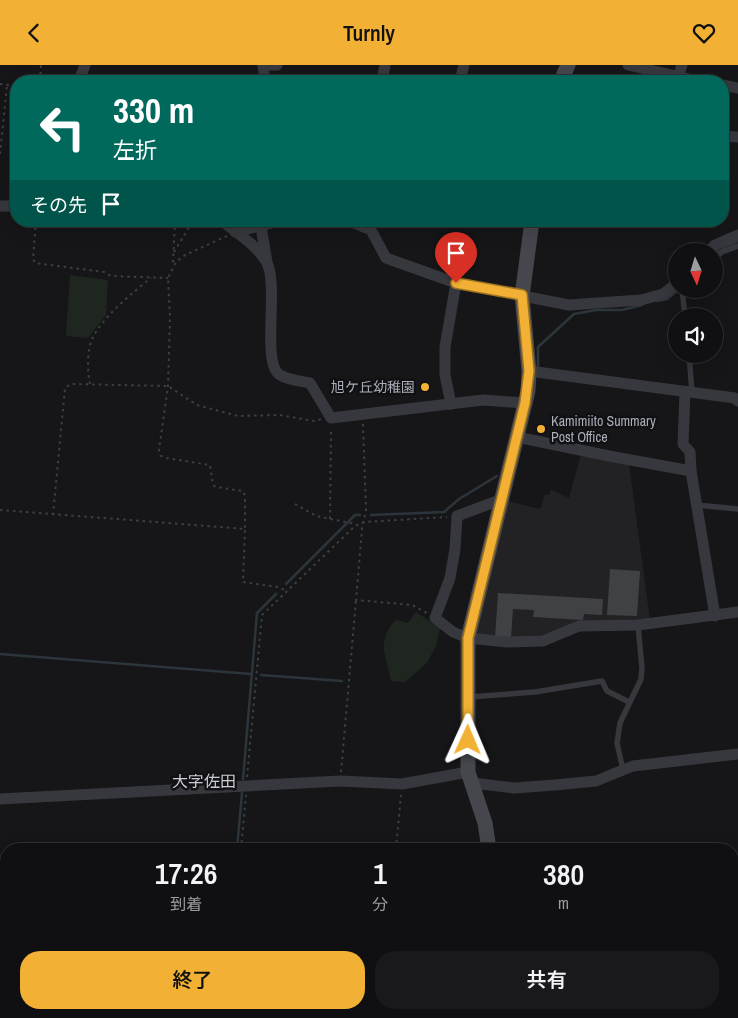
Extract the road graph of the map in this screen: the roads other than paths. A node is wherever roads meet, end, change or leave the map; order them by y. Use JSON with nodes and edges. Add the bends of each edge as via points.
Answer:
{"nodes":[{"id":1,"x":263,"y":65,"type":"edge"},
{"id":2,"x":277,"y":65,"type":"edge"},
{"id":3,"x":628,"y":65,"type":"edge"},
{"id":4,"x":666,"y":75,"type":"edge"},
{"id":5,"x":229,"y":227,"type":"edge"},
{"id":6,"x":249,"y":227,"type":"edge"},
{"id":7,"x":261,"y":227,"type":"edge"},
{"id":8,"x":364,"y":227,"type":"edge"},
{"id":9,"x":531,"y":227,"type":"edge"},
{"id":10,"x":235,"y":232,"type":"junction"},
{"id":11,"x":738,"y":235,"type":"edge"},
{"id":12,"x":719,"y":243,"type":"edge"},
{"id":13,"x":738,"y":245,"type":"edge"},
{"id":14,"x":723,"y":252,"type":"edge"},
{"id":15,"x":267,"y":263,"type":"junction"},
{"id":16,"x":456,"y":283,"type":"junction"},
{"id":17,"x":668,"y":292,"type":"edge"},
{"id":18,"x":522,"y":295,"type":"junction"},
{"id":19,"x":689,"y":363,"type":"edge"},
{"id":20,"x":529,"y":371,"type":"junction"},
{"id":21,"x":688,"y":392,"type":"junction"},
{"id":22,"x":738,"y":401,"type":"edge"},
{"id":23,"x":525,"y":403,"type":"junction"},
{"id":24,"x":451,"y":404,"type":"junction"},
{"id":25,"x":517,"y":437,"type":"junction"},
{"id":26,"x":691,"y":471,"type":"junction"},
{"id":27,"x":500,"y":500,"type":"junction"},
{"id":28,"x":697,"y":505,"type":"junction"},
{"id":29,"x":738,"y":509,"type":"edge"},
{"id":30,"x":738,"y":612,"type":"edge"},
{"id":31,"x":715,"y":616,"type":"junction"},
{"id":32,"x":638,"y":625,"type":"junction"},
{"id":33,"x":468,"y":638,"type":"junction"},
{"id":34,"x":468,"y":697,"type":"junction"},
{"id":35,"x":629,"y":702,"type":"junction"},
{"id":36,"x":738,"y":755,"type":"edge"},
{"id":37,"x":623,"y":770,"type":"junction"},
{"id":38,"x":470,"y":777,"type":"junction"},
{"id":39,"x":0,"y":799,"type":"edge"},
{"id":40,"x":488,"y":843,"type":"edge"}],
"edges":[{"from":1,"to":2,"type":"street"},
{"from":3,"to":4,"type":"street"},
{"from":5,"to":10,"type":"street"},
{"from":6,"to":10,"type":"street"},
{"from":7,"to":15,"type":"street"},
{"from":8,"to":16,"type":"street","via":[[371,230],[386,258]]},
{"from":9,"to":18,"type":"main road"},
{"from":10,"to":15,"type":"street"},
{"from":11,"to":12,"type":"street"},
{"from":13,"to":14,"type":"lane"},
{"from":15,"to":24,"type":"street","via":[[272,282],[273,366],[279,375],[310,383],[331,418]]},
{"from":16,"to":18,"type":"street"},
{"from":16,"to":24,"type":"street","via":[[445,347],[445,375]]},
{"from":17,"to":18,"type":"street","via":[[622,302],[569,305]]},
{"from":18,"to":20,"type":"main road"},
{"from":19,"to":21,"type":"lane"},
{"from":20,"to":21,"type":"street"},
{"from":20,"to":23,"type":"main road"},
{"from":21,"to":22,"type":"street"},
{"from":21,"to":26,"type":"street","via":[[683,444],[690,453]]},
{"from":23,"to":24,"type":"street","via":[[483,400]]},
{"from":23,"to":25,"type":"main road"},
{"from":25,"to":26,"type":"street"},
{"from":25,"to":27,"type":"main road"},
{"from":26,"to":28,"type":"street"},
{"from":27,"to":33,"type":"main road"},
{"from":27,"to":33,"type":"street","via":[[456,516],[450,578],[435,618],[453,632]]},
{"from":28,"to":29,"type":"lane"},
{"from":28,"to":31,"type":"street"},
{"from":30,"to":31,"type":"street"},
{"from":31,"to":32,"type":"street"},
{"from":32,"to":33,"type":"street","via":[[579,626],[543,641]]},
{"from":32,"to":35,"type":"lane","via":[[641,679]]},
{"from":33,"to":34,"type":"main road"},
{"from":34,"to":35,"type":"lane","via":[[535,692],[602,681],[607,691]]},
{"from":34,"to":38,"type":"main road"},
{"from":35,"to":37,"type":"lane","via":[[620,723],[617,743]]},
{"from":36,"to":37,"type":"street"},
{"from":37,"to":38,"type":"street","via":[[596,781],[514,787]]},
{"from":38,"to":39,"type":"street","via":[[400,784],[340,781]]},
{"from":38,"to":40,"type":"main road"}]}
